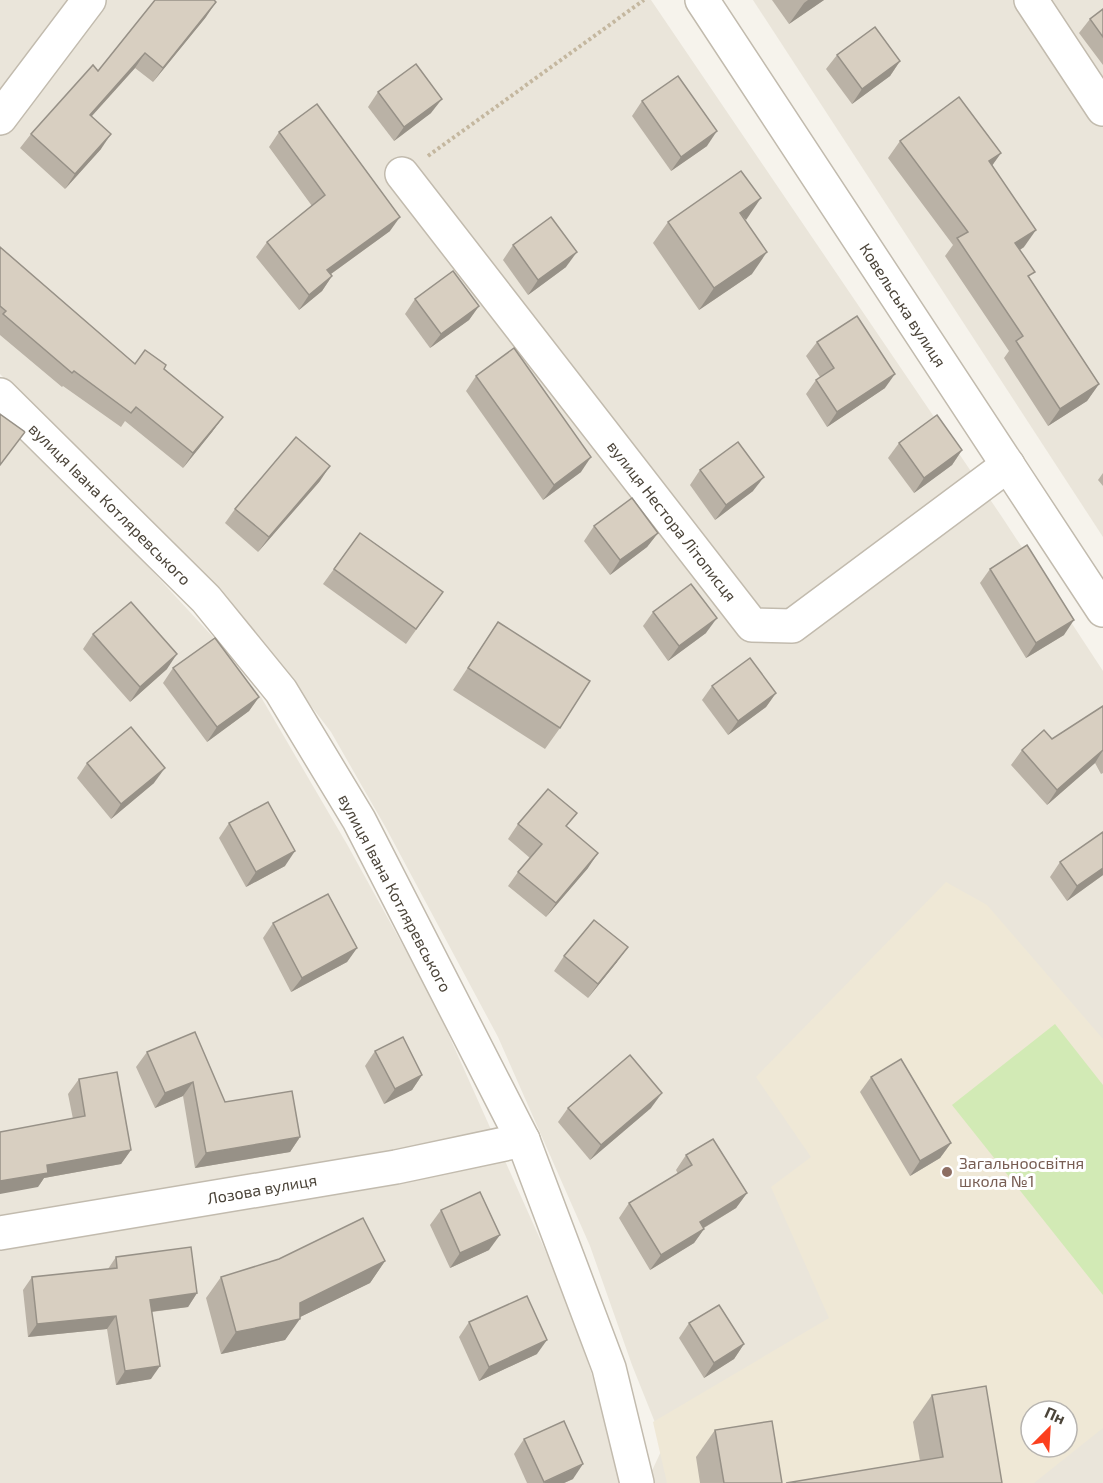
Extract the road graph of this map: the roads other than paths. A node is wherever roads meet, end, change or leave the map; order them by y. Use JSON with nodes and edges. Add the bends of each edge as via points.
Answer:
{"nodes":[{"id":1,"x":89,"y":0,"type":"edge"},
{"id":2,"x":702,"y":0,"type":"edge"},
{"id":3,"x":1031,"y":0,"type":"edge"},
{"id":4,"x":1103,"y":109,"type":"edge"},
{"id":5,"x":0,"y":118,"type":"edge"},
{"id":6,"x":402,"y":174,"type":"road end"},
{"id":7,"x":0,"y":395,"type":"edge"},
{"id":8,"x":1008,"y":465,"type":"junction"},
{"id":9,"x":1103,"y":610,"type":"edge"},
{"id":10,"x":523,"y":1140,"type":"junction"},
{"id":11,"x":0,"y":1233,"type":"edge"},
{"id":12,"x":637,"y":1483,"type":"edge"}],
"edges":[{"from":1,"to":5,"type":"street"},
{"from":2,"to":8,"type":"street","name":"Ковельська вулиця"},
{"from":3,"to":4,"type":"street"},
{"from":6,"to":8,"type":"street","name":"вулиця Нестора Літописця","via":[[753,625],[792,626]]},
{"from":7,"to":10,"type":"street","name":"вулиця Івана Котляревського","via":[[206,599],[281,691],[359,820]]},
{"from":8,"to":9,"type":"street","name":"Ковельська вулиця"},
{"from":10,"to":11,"type":"street","name":"Лозова вулиця","via":[[396,1167]]},
{"from":10,"to":12,"type":"street","name":"вулиця Івана Котляревського","via":[[609,1368]]}]}
